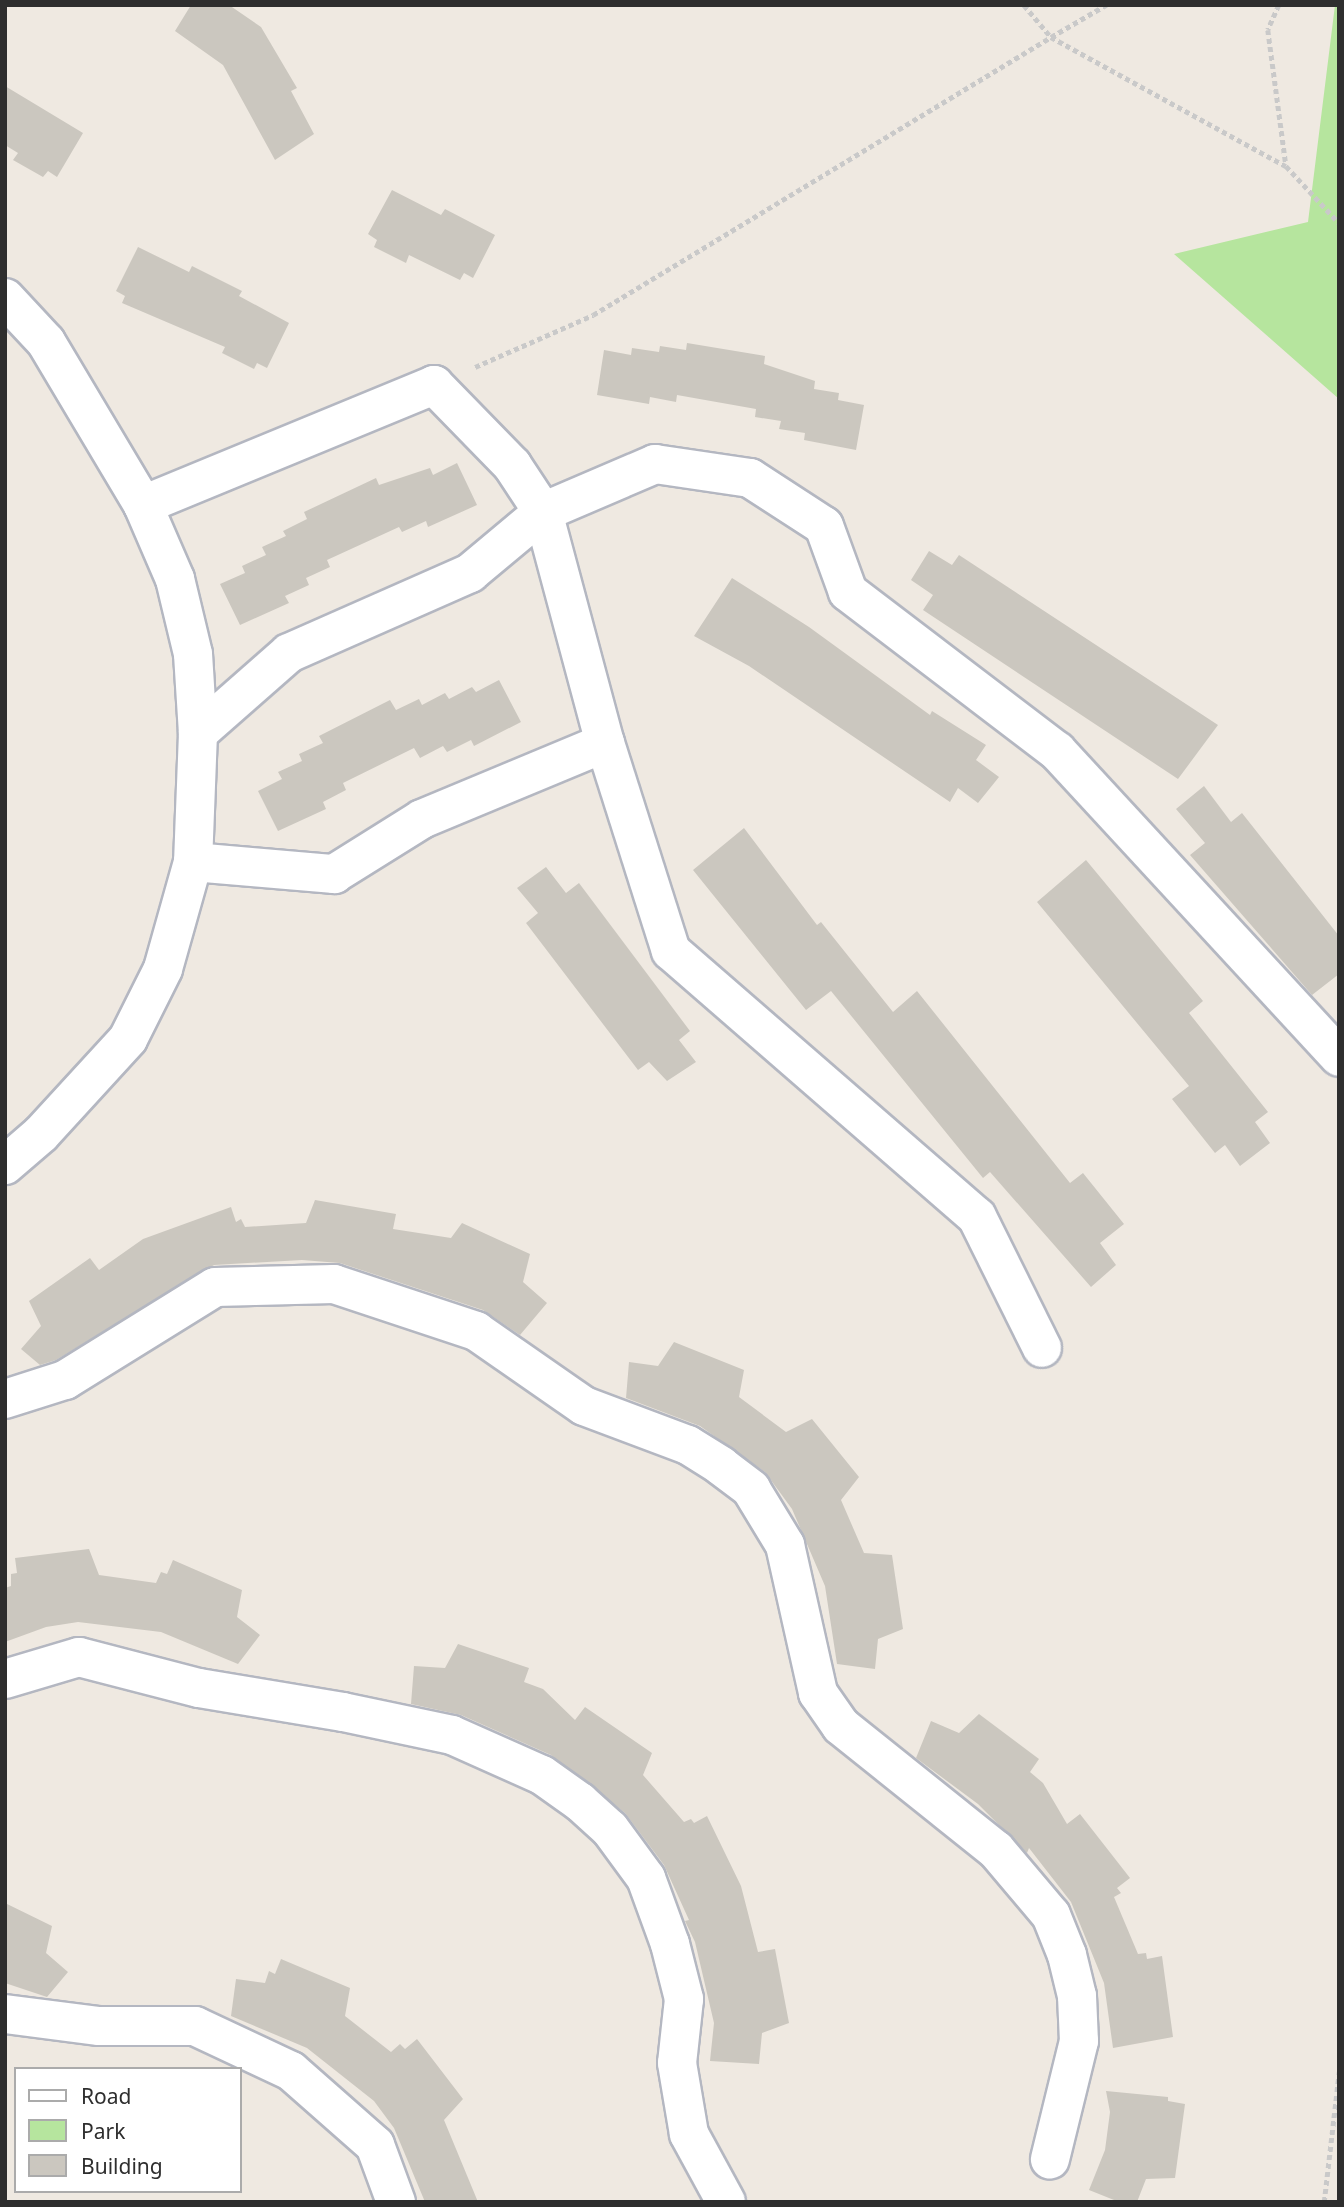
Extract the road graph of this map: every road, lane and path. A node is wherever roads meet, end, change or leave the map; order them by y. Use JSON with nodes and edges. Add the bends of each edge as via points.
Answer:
{"nodes":[{"id":1,"x":1024,"y":5,"type":"edge"},
{"id":2,"x":1106,"y":5,"type":"edge"},
{"id":3,"x":1279,"y":5,"type":"edge"},
{"id":4,"x":1051,"y":37,"type":"junction"},
{"id":5,"x":1286,"y":166,"type":"junction"},
{"id":6,"x":1339,"y":223,"type":"edge"},
{"id":7,"x":5,"y":298,"type":"edge"},
{"id":8,"x":434,"y":385,"type":"junction"},
{"id":9,"x":143,"y":505,"type":"junction"},
{"id":10,"x":543,"y":512,"type":"junction"},
{"id":11,"x":198,"y":733,"type":"junction"},
{"id":12,"x":605,"y":743,"type":"junction"},
{"id":13,"x":192,"y":862,"type":"junction"},
{"id":14,"x":1339,"y":1057,"type":"edge"},
{"id":15,"x":5,"y":1165,"type":"edge"},
{"id":16,"x":1042,"y":1348,"type":"dead end"},
{"id":17,"x":5,"y":1399,"type":"edge"},
{"id":18,"x":5,"y":1679,"type":"edge"},
{"id":19,"x":5,"y":2014,"type":"edge"},
{"id":20,"x":1339,"y":2072,"type":"edge"},
{"id":21,"x":1050,"y":2159,"type":"dead end"},
{"id":22,"x":396,"y":2202,"type":"edge"},
{"id":23,"x":726,"y":2202,"type":"edge"},
{"id":24,"x":1324,"y":2202,"type":"edge"}],
"edges":[{"from":1,"to":4,"type":"path"},
{"from":2,"to":4,"type":"path"},
{"from":3,"to":5,"type":"path","via":[[1268,30]]},
{"from":4,"to":5,"type":"path"},
{"from":4,"to":8,"type":"path","via":[[593,316]]},
{"from":5,"to":6,"type":"path"},
{"from":7,"to":9,"type":"street","via":[[46,342]]},
{"from":8,"to":9,"type":"street"},
{"from":8,"to":10,"type":"street","via":[[512,465]]},
{"from":9,"to":11,"type":"street","via":[[175,579],[194,654]]},
{"from":10,"to":11,"type":"street","via":[[470,573],[289,653]]},
{"from":10,"to":12,"type":"street"},
{"from":10,"to":14,"type":"street","via":[[655,464],[750,478],[824,526],[848,593],[1057,751]]},
{"from":11,"to":13,"type":"street"},
{"from":12,"to":13,"type":"street","via":[[422,819],[334,874]]},
{"from":12,"to":16,"type":"street","via":[[671,951],[976,1217]]},
{"from":13,"to":15,"type":"street","via":[[163,969],[128,1039],[41,1134]]},
{"from":17,"to":21,"type":"street","via":[[65,1380],[215,1287],[334,1284],[476,1331],[584,1406],[688,1445],[721,1466],[751,1489],[785,1545],[818,1693],[841,1726],[996,1850],[1051,1915],[1074,1982],[1079,2041]]},
{"from":18,"to":23,"type":"street","via":[[79,1657],[199,1688],[452,1735],[542,1776],[580,1802],[610,1829],[646,1878],[684,1999],[677,2063],[689,2134]]},
{"from":19,"to":22,"type":"street","via":[[99,2026],[195,2026],[291,2071],[375,2145]]},
{"from":20,"to":24,"type":"path"}]}
